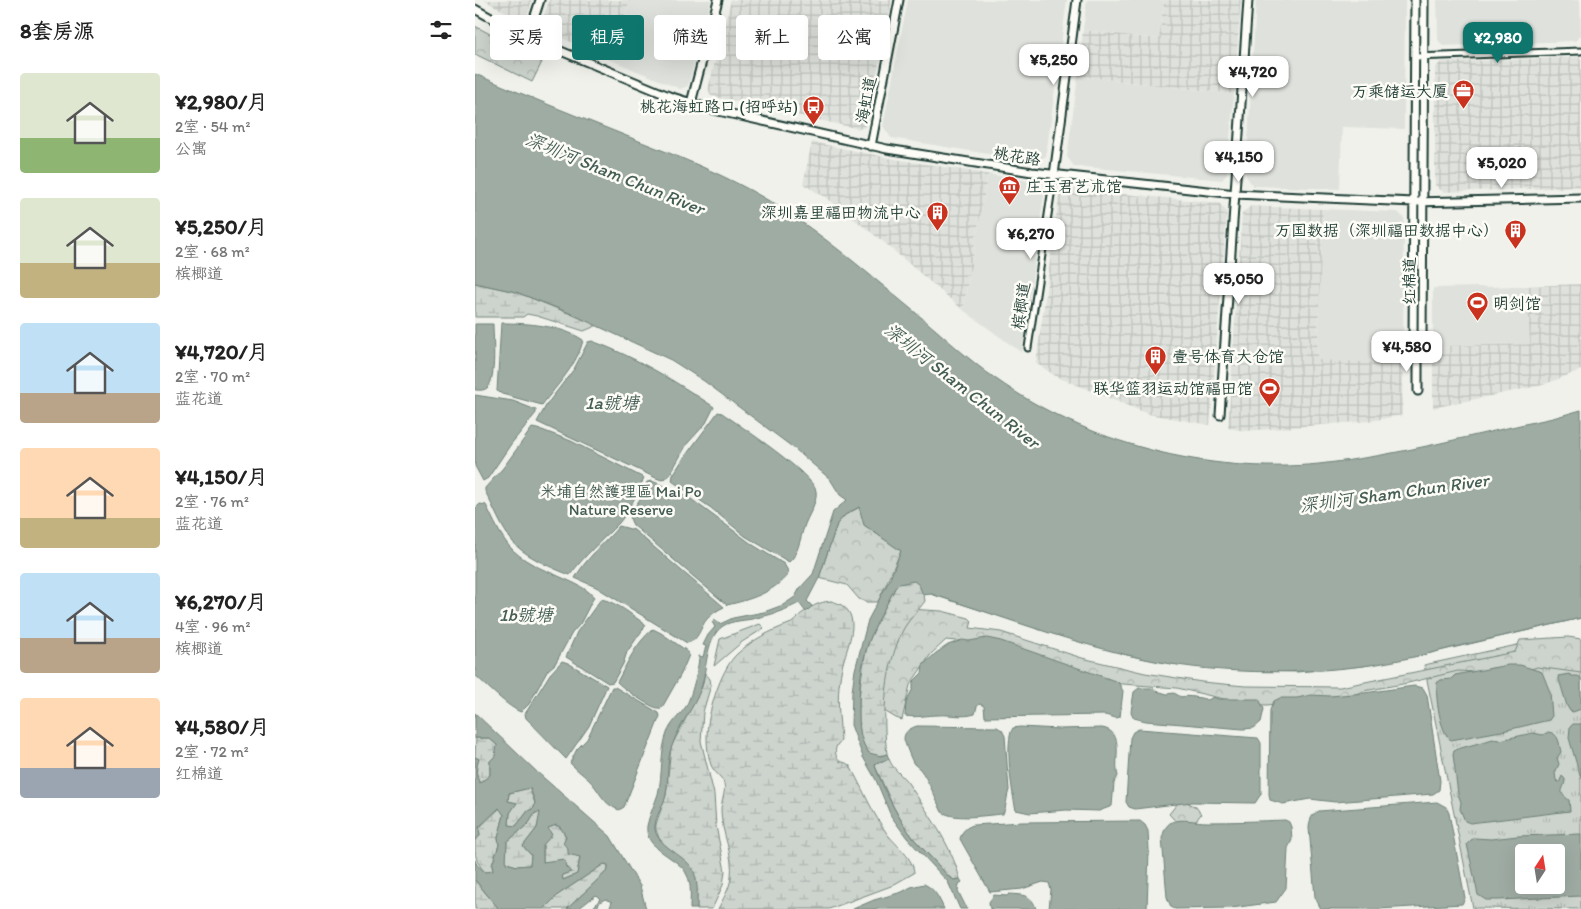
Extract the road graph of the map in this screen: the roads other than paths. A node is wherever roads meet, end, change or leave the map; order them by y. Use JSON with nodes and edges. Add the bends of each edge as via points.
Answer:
{"nodes":[{"id":1,"x":540,"y":0,"type":"edge"},
{"id":2,"x":718,"y":0,"type":"edge"},
{"id":3,"x":899,"y":0,"type":"edge"},
{"id":4,"x":1077,"y":0,"type":"edge"},
{"id":5,"x":1248,"y":0,"type":"edge"},
{"id":6,"x":1415,"y":0,"type":"edge"},
{"id":7,"x":1424,"y":0,"type":"edge"},
{"id":8,"x":475,"y":9,"type":"edge"},
{"id":9,"x":535,"y":15,"type":"edge"},
{"id":10,"x":490,"y":17,"type":"edge"},
{"id":11,"x":562,"y":51,"type":"edge"},
{"id":12,"x":1581,"y":51,"type":"edge"},
{"id":13,"x":1415,"y":58,"type":"junction"},
{"id":14,"x":1424,"y":58,"type":"junction"},
{"id":15,"x":691,"y":103,"type":"junction"},
{"id":16,"x":871,"y":146,"type":"junction"},
{"id":17,"x":1053,"y":175,"type":"junction"},
{"id":18,"x":1236,"y":194,"type":"junction"},
{"id":19,"x":1581,"y":198,"type":"edge"},
{"id":20,"x":1414,"y":202,"type":"junction"},
{"id":21,"x":1423,"y":202,"type":"junction"},
{"id":22,"x":1028,"y":348,"type":"dead end"},
{"id":23,"x":1418,"y":355,"type":"junction"},
{"id":24,"x":1418,"y":391,"type":"dead end"},
{"id":25,"x":1220,"y":415,"type":"dead end"}],
"edges":[{"from":1,"to":9,"type":"main road"},
{"from":2,"to":15,"type":"main road"},
{"from":3,"to":16,"type":"main road","name":"海虹道"},
{"from":4,"to":17,"type":"main road","name":"槟榔道"},
{"from":5,"to":18,"type":"main road"},
{"from":6,"to":13,"type":"main road","name":"红棉道"},
{"from":7,"to":14,"type":"main road","name":"红棉道"},
{"from":8,"to":10,"type":"main road","name":"桃花路"},
{"from":11,"to":15,"type":"main road","name":"桃花路"},
{"from":12,"to":14,"type":"street"},
{"from":13,"to":14,"type":"street"},
{"from":13,"to":20,"type":"main road","name":"红棉道"},
{"from":14,"to":21,"type":"main road","name":"红棉道"},
{"from":15,"to":16,"type":"main road","name":"桃花路"},
{"from":16,"to":17,"type":"main road","name":"桃花路"},
{"from":17,"to":18,"type":"main road","name":"桃花路"},
{"from":17,"to":22,"type":"street","name":"槟榔道"},
{"from":18,"to":20,"type":"main road","name":"桃花路"},
{"from":18,"to":25,"type":"main road"},
{"from":19,"to":21,"type":"main road","name":"桃花路"},
{"from":20,"to":21,"type":"main road","name":"桃花路"},
{"from":20,"to":23,"type":"main road","name":"红棉道","via":[[1413,342]]},
{"from":21,"to":23,"type":"main road","name":"红棉道","via":[[1422,342]]},
{"from":23,"to":24,"type":"main road"}]}
